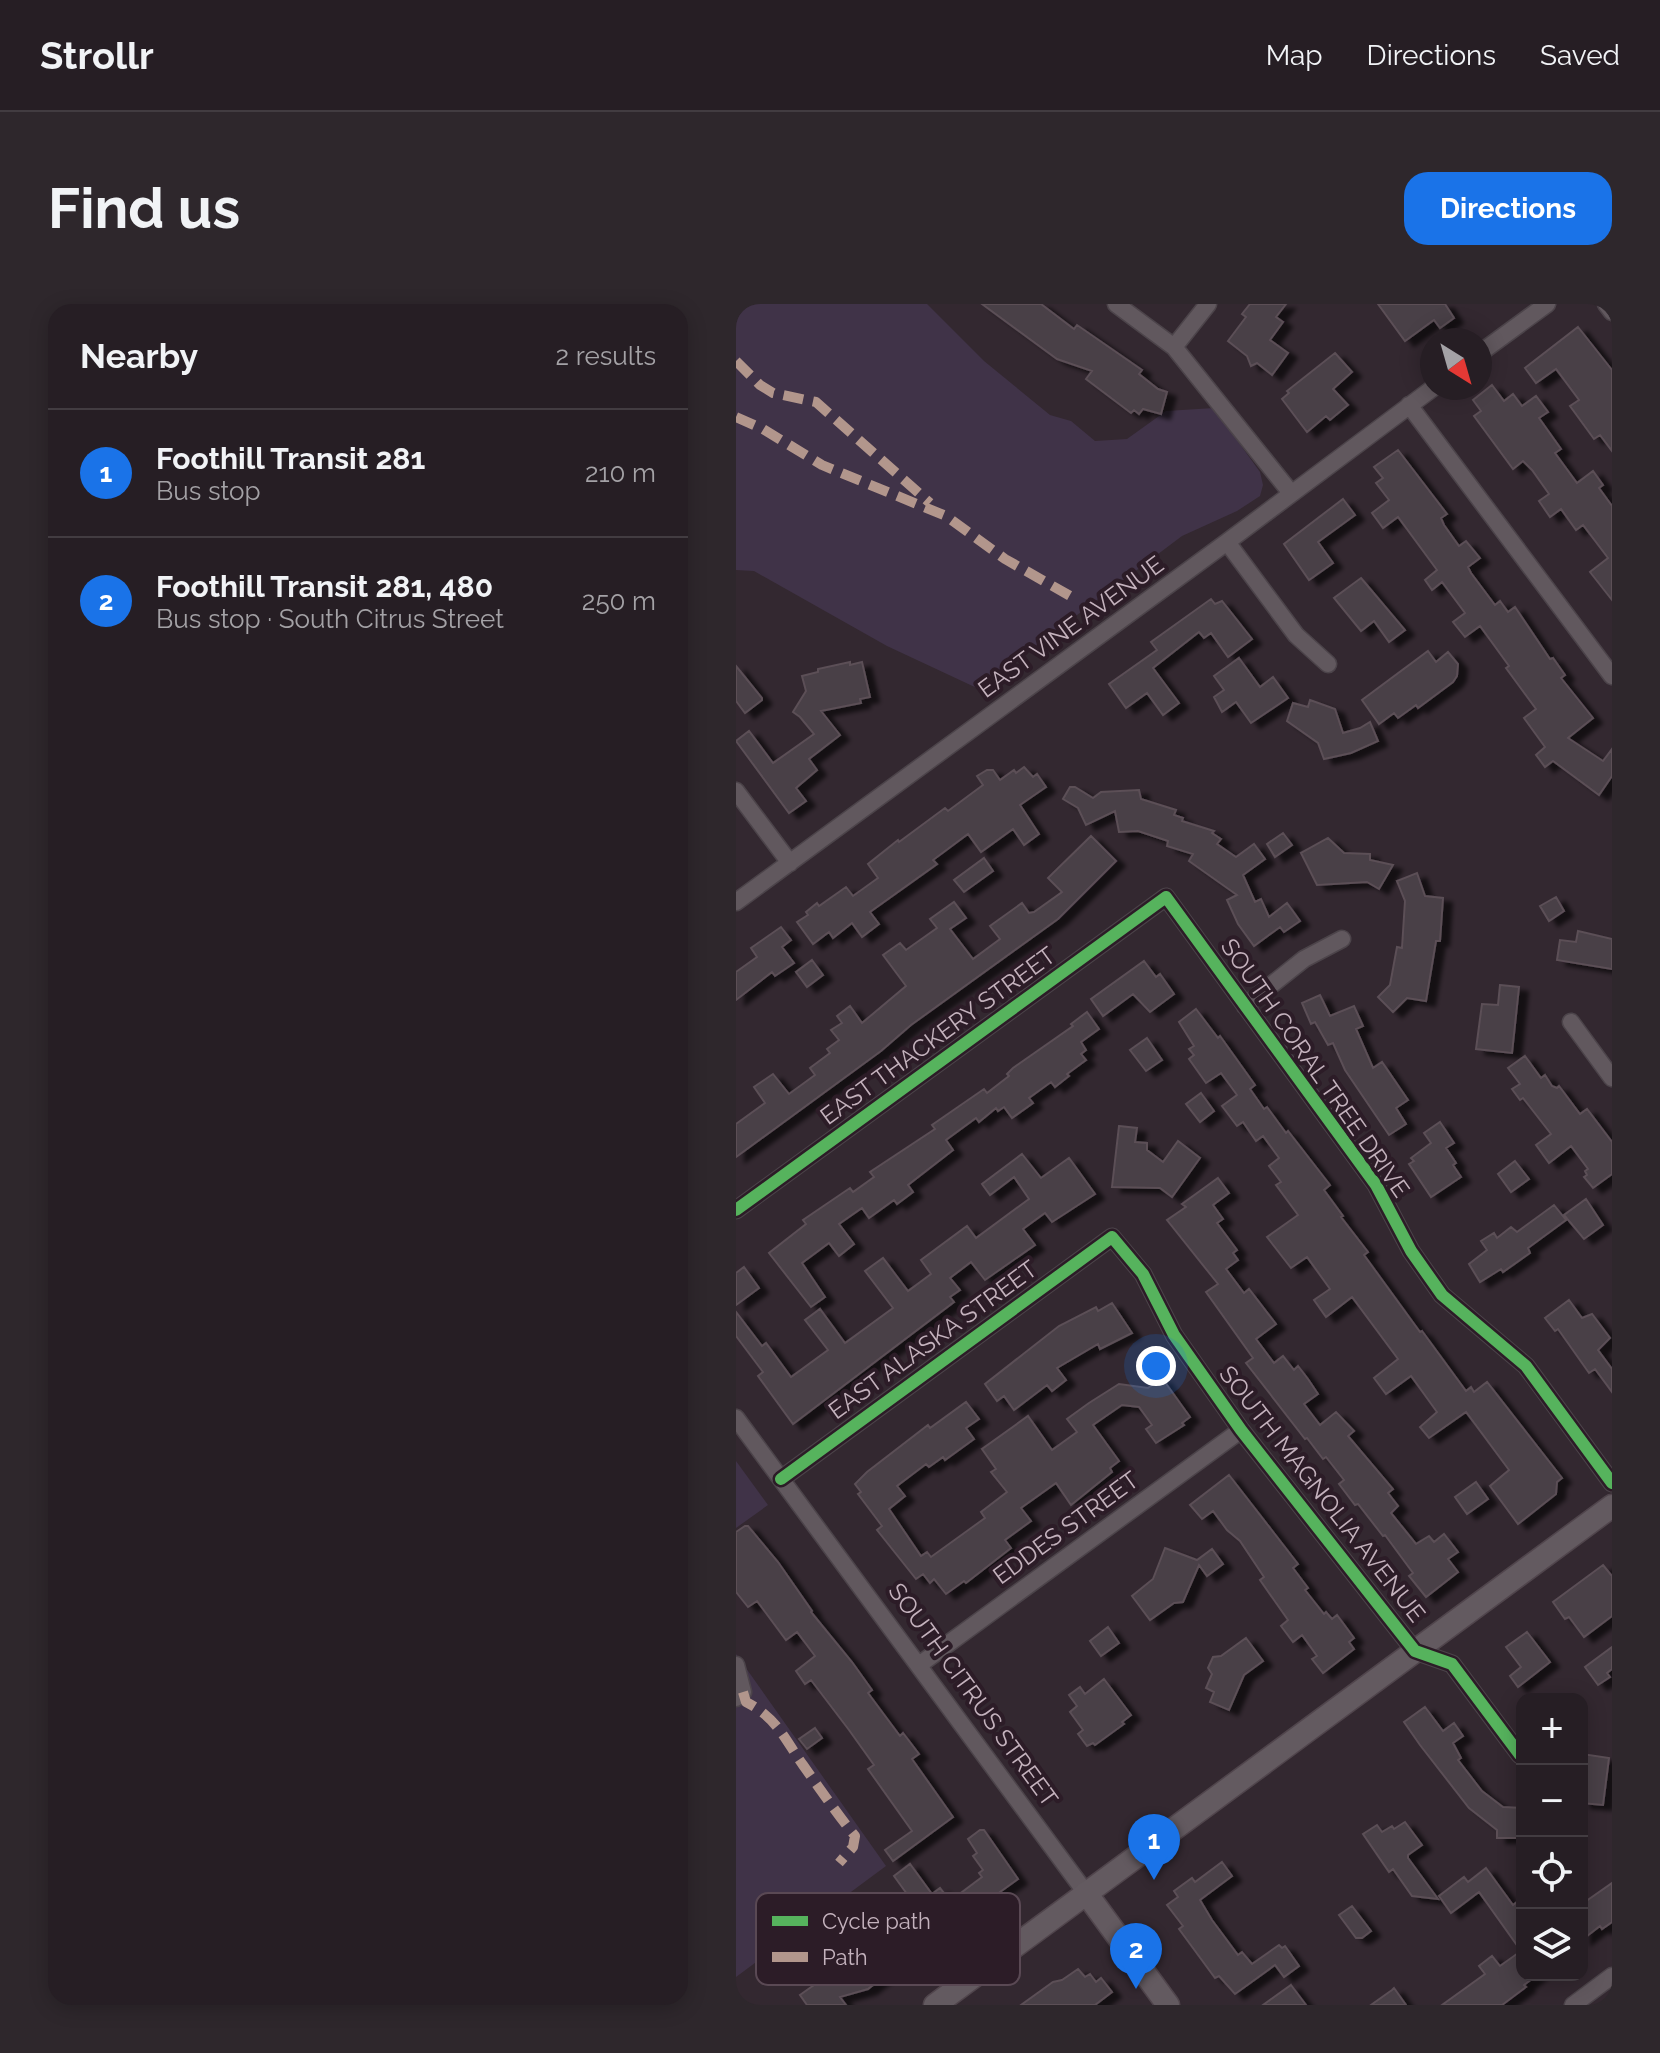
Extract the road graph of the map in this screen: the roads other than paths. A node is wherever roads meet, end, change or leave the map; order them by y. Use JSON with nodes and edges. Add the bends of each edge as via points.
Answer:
{"nodes":[{"id":1,"x":1116,"y":304,"type":"edge"},
{"id":2,"x":1208,"y":304,"type":"edge"},
{"id":3,"x":1547,"y":304,"type":"edge"},
{"id":4,"x":1606,"y":304,"type":"edge"},
{"id":5,"x":1612,"y":312,"type":"edge"},
{"id":6,"x":1492,"y":344,"type":"edge"},
{"id":7,"x":1174,"y":347,"type":"junction"},
{"id":8,"x":1420,"y":397,"type":"edge"},
{"id":9,"x":1409,"y":405,"type":"junction"},
{"id":10,"x":1291,"y":493,"type":"junction"},
{"id":11,"x":1227,"y":542,"type":"junction"},
{"id":12,"x":1328,"y":664,"type":"dead end"},
{"id":13,"x":1612,"y":676,"type":"edge"},
{"id":14,"x":736,"y":791,"type":"edge"},
{"id":15,"x":790,"y":863,"type":"junction"},
{"id":16,"x":1166,"y":897,"type":"joint"},
{"id":17,"x":736,"y":902,"type":"edge"},
{"id":18,"x":1342,"y":939,"type":"dead end"},
{"id":19,"x":1245,"y":1006,"type":"junction"},
{"id":20,"x":1571,"y":1022,"type":"dead end"},
{"id":21,"x":1612,"y":1078,"type":"edge"},
{"id":22,"x":736,"y":1210,"type":"edge"},
{"id":23,"x":1112,"y":1237,"type":"joint"},
{"id":24,"x":736,"y":1418,"type":"edge"},
{"id":25,"x":1241,"y":1430,"type":"junction"},
{"id":26,"x":781,"y":1479,"type":"junction"},
{"id":27,"x":1612,"y":1483,"type":"edge"},
{"id":28,"x":1612,"y":1506,"type":"edge"},
{"id":29,"x":1415,"y":1651,"type":"junction"},
{"id":30,"x":736,"y":1665,"type":"edge"},
{"id":31,"x":919,"y":1665,"type":"junction"},
{"id":32,"x":736,"y":1698,"type":"edge"},
{"id":33,"x":1516,"y":1750,"type":"edge"},
{"id":34,"x":1086,"y":1893,"type":"junction"},
{"id":35,"x":1020,"y":1942,"type":"edge"},
{"id":36,"x":1612,"y":1976,"type":"edge"},
{"id":37,"x":962,"y":1985,"type":"edge"},
{"id":38,"x":935,"y":2005,"type":"edge"},
{"id":39,"x":1168,"y":2005,"type":"edge"},
{"id":40,"x":1573,"y":2005,"type":"edge"}],
"edges":[{"from":1,"to":7,"type":"street"},
{"from":2,"to":7,"type":"street"},
{"from":3,"to":6,"type":"street"},
{"from":4,"to":5,"type":"street"},
{"from":7,"to":10,"type":"street"},
{"from":8,"to":9,"type":"street","name":"EAST VINE AVENUE"},
{"from":9,"to":10,"type":"street","name":"EAST VINE AVENUE"},
{"from":9,"to":13,"type":"street"},
{"from":10,"to":11,"type":"street","name":"EAST VINE AVENUE"},
{"from":11,"to":12,"type":"street","via":[[1296,635]]},
{"from":11,"to":15,"type":"street","name":"EAST VINE AVENUE"},
{"from":14,"to":15,"type":"street"},
{"from":15,"to":17,"type":"street","name":"EAST VINE AVENUE"},
{"from":16,"to":19,"type":"street","name":"SOUTH CORAL TREE DRIVE"},
{"from":16,"to":22,"type":"street","name":"EAST THACKERY STREET"},
{"from":18,"to":19,"type":"street","via":[[1304,959]]},
{"from":19,"to":27,"type":"street","name":"SOUTH CORAL TREE DRIVE","via":[[1376,1185],[1442,1295],[1526,1366]]},
{"from":20,"to":21,"type":"street"},
{"from":23,"to":25,"type":"street","name":"SOUTH MAGNOLIA AVENUE","via":[[1143,1274],[1174,1335]]},
{"from":23,"to":26,"type":"street","name":"EAST ALASKA STREET"},
{"from":24,"to":26,"type":"street","name":"SOUTH CITRUS STREET"},
{"from":25,"to":29,"type":"street","name":"SOUTH MAGNOLIA AVENUE"},
{"from":25,"to":31,"type":"street","name":"EDDES STREET"},
{"from":26,"to":31,"type":"street","name":"SOUTH CITRUS STREET"},
{"from":28,"to":29,"type":"main road"},
{"from":29,"to":33,"type":"street","name":"SOUTH MAGNOLIA AVENUE","via":[[1452,1664]]},
{"from":29,"to":34,"type":"main road"},
{"from":30,"to":32,"type":"street","via":[[743,1692]]},
{"from":31,"to":34,"type":"street","name":"SOUTH CITRUS STREET"},
{"from":34,"to":35,"type":"main road"},
{"from":34,"to":39,"type":"main road","name":"SOUTH CITRUS STREET"},
{"from":36,"to":40,"type":"street"},
{"from":37,"to":38,"type":"main road"}]}
